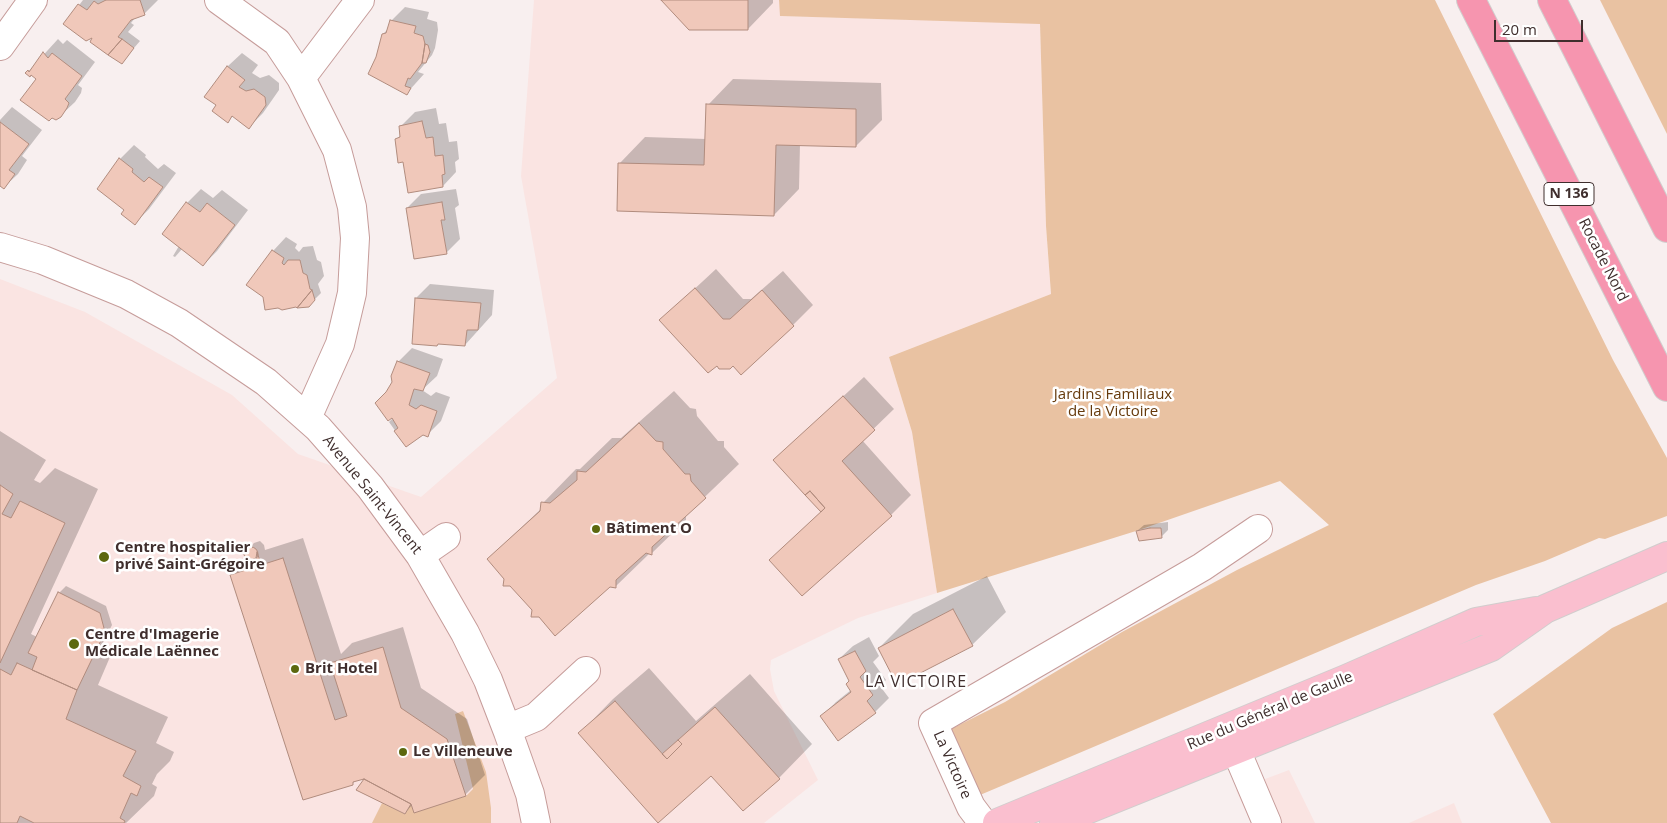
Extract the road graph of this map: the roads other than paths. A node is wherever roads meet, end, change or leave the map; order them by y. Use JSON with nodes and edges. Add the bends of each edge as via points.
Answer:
{"nodes":[{"id":1,"x":33,"y":0,"type":"edge"},
{"id":2,"x":219,"y":0,"type":"edge"},
{"id":3,"x":360,"y":0,"type":"edge"},
{"id":4,"x":1471,"y":0,"type":"edge"},
{"id":5,"x":1552,"y":0,"type":"edge"},
{"id":6,"x":0,"y":46,"type":"edge"},
{"id":7,"x":301,"y":78,"type":"junction"},
{"id":8,"x":1667,"y":228,"type":"edge"},
{"id":9,"x":0,"y":247,"type":"edge"},
{"id":10,"x":1667,"y":387,"type":"edge"},
{"id":11,"x":307,"y":418,"type":"junction"},
{"id":12,"x":1258,"y":529,"type":"dead end"},
{"id":13,"x":446,"y":537,"type":"dead end"},
{"id":14,"x":420,"y":555,"type":"junction"},
{"id":15,"x":1667,"y":556,"type":"edge"},
{"id":16,"x":1545,"y":609,"type":"junction"},
{"id":17,"x":586,"y":671,"type":"dead end"},
{"id":18,"x":508,"y":730,"type":"junction"},
{"id":19,"x":1236,"y":750,"type":"junction"},
{"id":20,"x":977,"y":815,"type":"edge"},
{"id":21,"x":519,"y":823,"type":"edge"},
{"id":22,"x":536,"y":823,"type":"edge"},
{"id":23,"x":997,"y":823,"type":"edge"},
{"id":24,"x":1054,"y":823,"type":"edge"},
{"id":25,"x":1266,"y":823,"type":"edge"}],
"edges":[{"from":1,"to":6,"type":"street"},
{"from":2,"to":7,"type":"street","via":[[277,42]]},
{"from":3,"to":7,"type":"street"},
{"from":4,"to":10,"type":"highway","name":"Rocade Nord","number":"N 136"},
{"from":5,"to":8,"type":"highway"},
{"from":7,"to":11,"type":"street","via":[[337,150],[350,199],[355,238],[352,293],[340,344]]},
{"from":9,"to":11,"type":"street","name":"Avenue Saint-Vincent","via":[[126,294],[179,324],[266,382]]},
{"from":11,"to":14,"type":"street","name":"Avenue Saint-Vincent","via":[[370,487]]},
{"from":12,"to":20,"type":"street","name":"La Victoire","via":[[1202,567],[933,723]]},
{"from":13,"to":14,"type":"street"},
{"from":14,"to":18,"type":"street","name":"Avenue Saint-Vincent","via":[[465,633]]},
{"from":15,"to":16,"type":"main road","name":"Rue du Général de Gaulle"},
{"from":16,"to":19,"type":"main road","name":"Rue du Général de Gaulle","via":[[1491,647]]},
{"from":16,"to":23,"type":"main road","name":"Rue du Général de Gaulle","via":[[1476,622],[1328,687]]},
{"from":17,"to":18,"type":"street","via":[[536,717]]},
{"from":18,"to":21,"type":"street","name":"Avenue Saint-Vincent"},
{"from":18,"to":22,"type":"street","name":"Avenue Saint-Vincent","via":[[530,794]]},
{"from":19,"to":24,"type":"main road","name":"Rue du Général de Gaulle"},
{"from":19,"to":25,"type":"street"}]}
